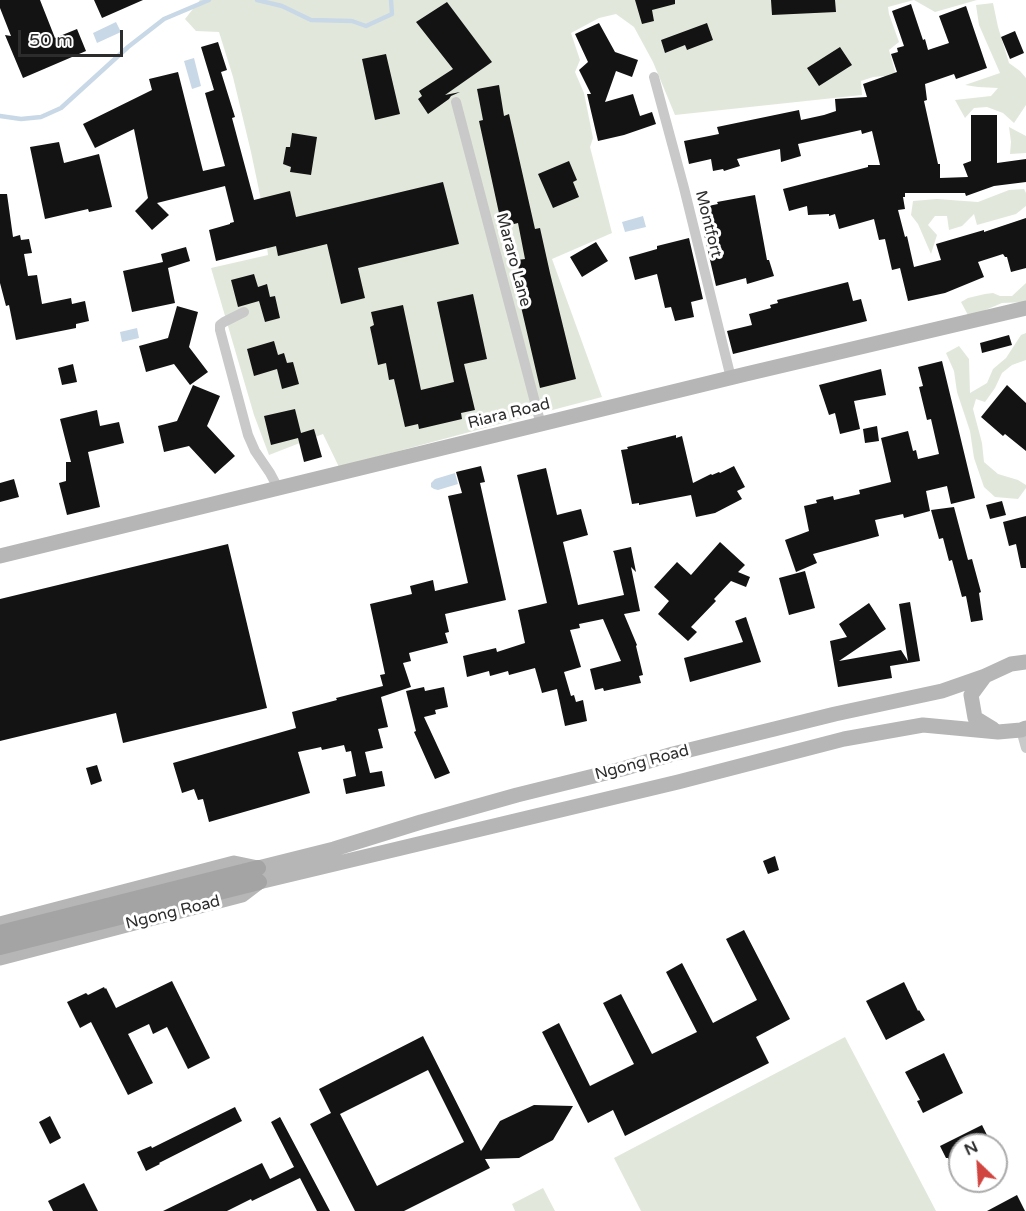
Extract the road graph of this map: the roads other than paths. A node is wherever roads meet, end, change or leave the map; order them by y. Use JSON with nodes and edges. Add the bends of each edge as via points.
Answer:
{"nodes":[{"id":1,"x":654,"y":77,"type":"dead end"},
{"id":2,"x":456,"y":102,"type":"dead end"},
{"id":3,"x":1026,"y":308,"type":"edge"},
{"id":4,"x":244,"y":312,"type":"dead end"},
{"id":5,"x":731,"y":378,"type":"junction"},
{"id":6,"x":541,"y":425,"type":"junction"},
{"id":7,"x":278,"y":488,"type":"junction"},
{"id":8,"x":0,"y":556,"type":"edge"},
{"id":9,"x":1026,"y":662,"type":"edge"},
{"id":10,"x":985,"y":676,"type":"junction"},
{"id":11,"x":1023,"y":729,"type":"edge"},
{"id":12,"x":998,"y":732,"type":"junction"},
{"id":13,"x":1026,"y":748,"type":"edge"},
{"id":14,"x":258,"y":875,"type":"junction"},
{"id":15,"x":0,"y":924,"type":"edge"},
{"id":16,"x":0,"y":933,"type":"edge"},
{"id":17,"x":0,"y":947,"type":"edge"},
{"id":18,"x":0,"y":958,"type":"edge"}],
"edges":[{"from":1,"to":5,"type":"street","name":"Montfort"},
{"from":2,"to":6,"type":"street","name":"Mararo Lane"},
{"from":3,"to":5,"type":"main road","name":"Riara Road"},
{"from":4,"to":7,"type":"street","via":[[224,322],[220,330],[248,435]]},
{"from":5,"to":6,"type":"main road","name":"Riara Road"},
{"from":6,"to":7,"type":"main road","name":"Riara Road"},
{"from":7,"to":8,"type":"main road","name":"Riara Road"},
{"from":9,"to":10,"type":"main road","name":"Ngong Road"},
{"from":10,"to":12,"type":"main road","via":[[971,695],[975,718]]},
{"from":10,"to":14,"type":"main road","name":"Ngong Road","via":[[942,691],[835,714],[517,795]]},
{"from":11,"to":12,"type":"main road","name":"Ngong Road"},
{"from":11,"to":13,"type":"street"},
{"from":12,"to":14,"type":"main road","name":"Ngong Road","via":[[923,725],[844,739],[454,836]]},
{"from":14,"to":15,"type":"main road","name":"Ngong Road","via":[[234,863]]},
{"from":14,"to":16,"type":"main road","name":"Ngong Road"},
{"from":14,"to":17,"type":"main road","name":"Ngong Road"},
{"from":14,"to":18,"type":"main road","name":"Ngong Road","via":[[243,895]]}]}
